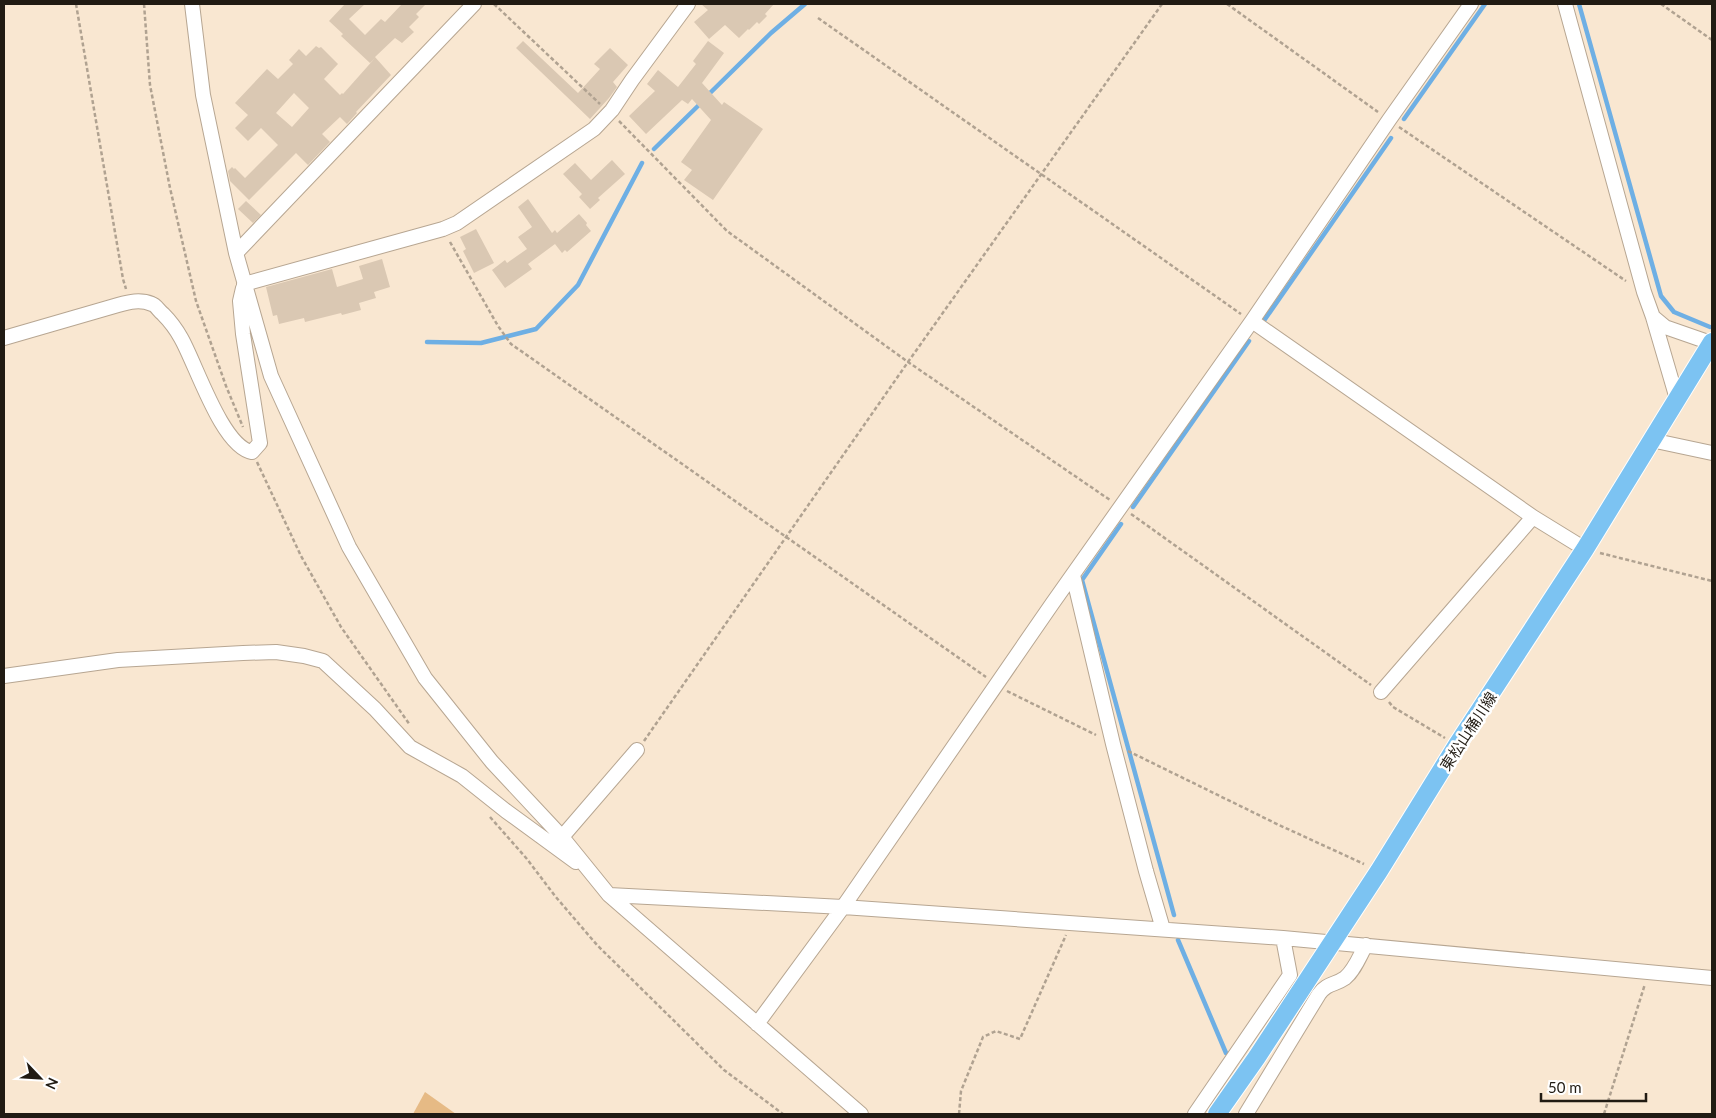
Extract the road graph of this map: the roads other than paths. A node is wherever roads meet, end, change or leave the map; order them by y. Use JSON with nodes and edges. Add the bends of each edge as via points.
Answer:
{"nodes":[{"id":1,"x":192,"y":4,"type":"edge"},
{"id":2,"x":474,"y":4,"type":"edge"},
{"id":3,"x":688,"y":4,"type":"edge"},
{"id":4,"x":1472,"y":4,"type":"edge"},
{"id":5,"x":1565,"y":4,"type":"edge"},
{"id":6,"x":236,"y":253,"type":"junction"},
{"id":7,"x":244,"y":284,"type":"junction"},
{"id":8,"x":1652,"y":317,"type":"junction"},
{"id":9,"x":1252,"y":321,"type":"junction"},
{"id":10,"x":4,"y":338,"type":"edge"},
{"id":11,"x":1712,"y":343,"type":"edge"},
{"id":12,"x":1677,"y":399,"type":"junction"},
{"id":13,"x":1651,"y":440,"type":"junction"},
{"id":14,"x":1712,"y":453,"type":"edge"},
{"id":15,"x":1533,"y":517,"type":"junction"},
{"id":16,"x":1585,"y":549,"type":"junction"},
{"id":17,"x":1073,"y":575,"type":"junction"},
{"id":18,"x":4,"y":676,"type":"edge"},
{"id":19,"x":1381,"y":692,"type":"road end"},
{"id":20,"x":637,"y":750,"type":"road end"},
{"id":21,"x":562,"y":837,"type":"junction"},
{"id":22,"x":592,"y":874,"type":"junction"},
{"id":23,"x":609,"y":895,"type":"junction"},
{"id":24,"x":843,"y":907,"type":"junction"},
{"id":25,"x":1163,"y":929,"type":"junction"},
{"id":26,"x":1283,"y":938,"type":"junction"},
{"id":27,"x":1332,"y":942,"type":"junction"},
{"id":28,"x":1366,"y":944,"type":"junction"},
{"id":29,"x":1712,"y":978,"type":"edge"},
{"id":30,"x":757,"y":1024,"type":"junction"},
{"id":31,"x":861,"y":1114,"type":"edge"},
{"id":32,"x":1195,"y":1114,"type":"edge"},
{"id":33,"x":1217,"y":1114,"type":"edge"},
{"id":34,"x":1246,"y":1114,"type":"edge"}],
"edges":[{"from":1,"to":6,"type":"street","via":[[202,96]]},
{"from":2,"to":6,"type":"street"},
{"from":3,"to":7,"type":"street","via":[[610,113],[594,128],[457,223]]},
{"from":4,"to":9,"type":"street"},
{"from":5,"to":8,"type":"street"},
{"from":6,"to":7,"type":"street"},
{"from":7,"to":10,"type":"street","via":[[240,301],[243,334],[260,443],[252,452],[240,447],[217,414],[182,338],[153,304],[137,301]]},
{"from":7,"to":21,"type":"street","via":[[272,376],[349,547],[425,678],[492,762]]},
{"from":8,"to":11,"type":"street","via":[[1665,327]]},
{"from":8,"to":12,"type":"street"},
{"from":9,"to":15,"type":"street"},
{"from":9,"to":17,"type":"street"},
{"from":11,"to":12,"type":"main road","name":"東松山桶川線"},
{"from":12,"to":13,"type":"main road","name":"東松山桶川線"},
{"from":13,"to":14,"type":"street"},
{"from":13,"to":16,"type":"main road","name":"東松山桶川線"},
{"from":15,"to":16,"type":"street"},
{"from":15,"to":19,"type":"street"},
{"from":16,"to":27,"type":"main road","name":"東松山桶川線"},
{"from":17,"to":24,"type":"street"},
{"from":17,"to":25,"type":"street","via":[[1113,744]]},
{"from":18,"to":22,"type":"street","via":[[118,660],[276,652],[323,661],[410,747],[462,776]]},
{"from":20,"to":21,"type":"street"},
{"from":21,"to":22,"type":"street"},
{"from":22,"to":23,"type":"street"},
{"from":23,"to":24,"type":"street"},
{"from":23,"to":30,"type":"street"},
{"from":24,"to":25,"type":"street"},
{"from":24,"to":30,"type":"street"},
{"from":25,"to":26,"type":"street"},
{"from":26,"to":27,"type":"street"},
{"from":26,"to":32,"type":"street","via":[[1290,975]]},
{"from":27,"to":28,"type":"street"},
{"from":27,"to":33,"type":"main road","name":"東松山桶川線"},
{"from":28,"to":29,"type":"street"},
{"from":28,"to":34,"type":"street","via":[[1349,974],[1328,984],[1319,994]]},
{"from":30,"to":31,"type":"street"}]}
